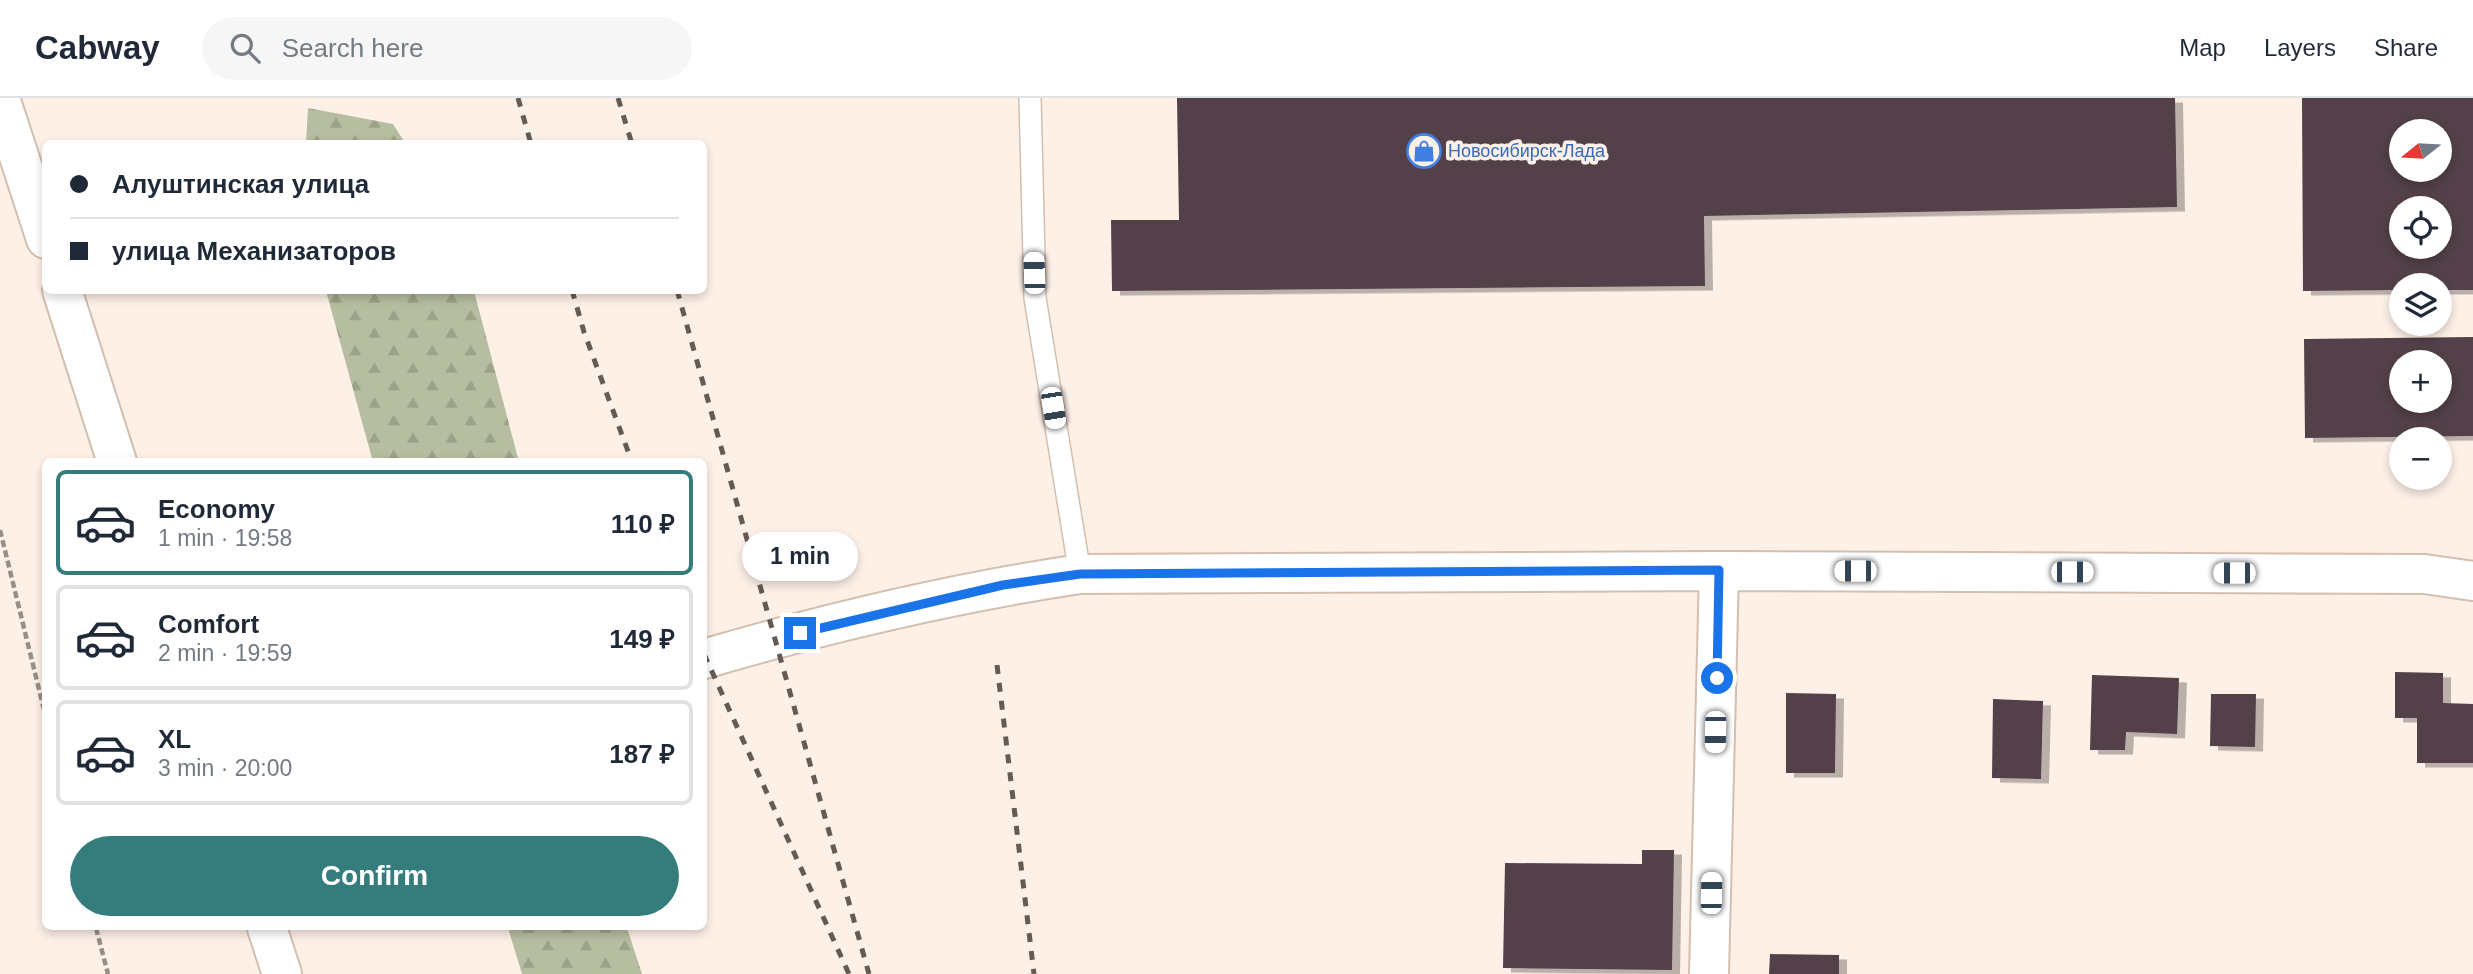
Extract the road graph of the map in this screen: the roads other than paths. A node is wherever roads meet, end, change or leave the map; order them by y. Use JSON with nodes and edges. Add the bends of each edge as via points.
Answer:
{"nodes":[{"id":1,"x":0,"y":98,"type":"edge"},
{"id":2,"x":1030,"y":98,"type":"edge"},
{"id":3,"x":42,"y":227,"type":"edge"},
{"id":4,"x":63,"y":294,"type":"edge"},
{"id":5,"x":116,"y":458,"type":"edge"},
{"id":6,"x":1719,"y":570,"type":"junction"},
{"id":7,"x":1080,"y":574,"type":"junction"},
{"id":8,"x":2473,"y":581,"type":"edge"},
{"id":9,"x":707,"y":658,"type":"edge"},
{"id":10,"x":268,"y":930,"type":"edge"},
{"id":11,"x":282,"y":974,"type":"edge"},
{"id":12,"x":1709,"y":974,"type":"edge"}],
"edges":[{"from":1,"to":3,"type":"street"},
{"from":2,"to":7,"type":"lane","via":[[1035,298]]},
{"from":4,"to":5,"type":"street"},
{"from":6,"to":7,"type":"street"},
{"from":6,"to":8,"type":"street","via":[[2424,574]]},
{"from":6,"to":12,"type":"street"},
{"from":7,"to":9,"type":"street","via":[[1003,585]]},
{"from":10,"to":11,"type":"street"}]}
